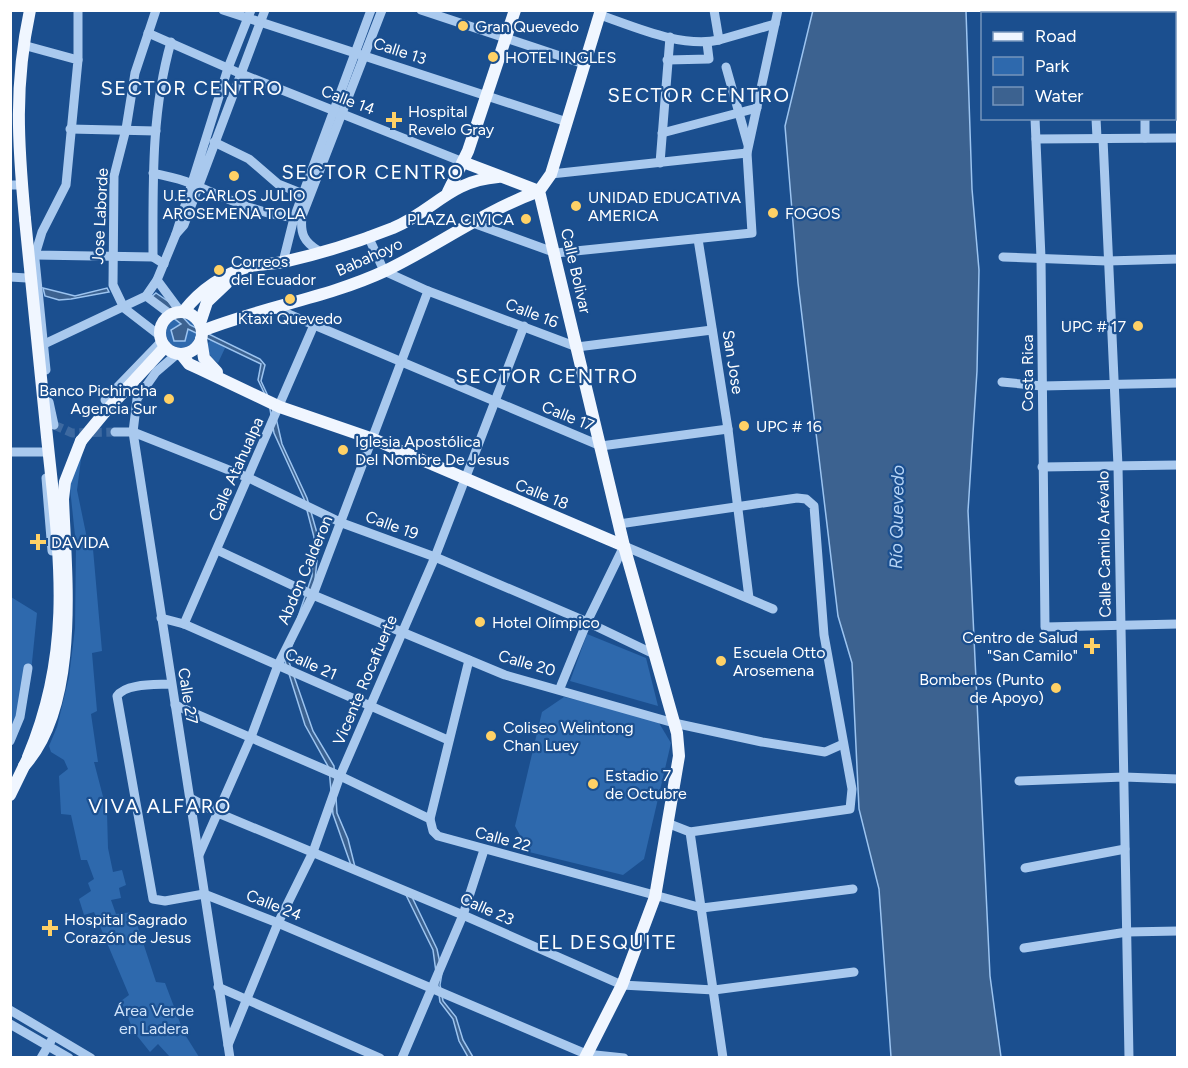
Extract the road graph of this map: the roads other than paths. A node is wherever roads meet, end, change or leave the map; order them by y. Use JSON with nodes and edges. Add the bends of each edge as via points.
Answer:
{"nodes":[{"id":1,"x":30,"y":10,"type":"edge"},
{"id":2,"x":78,"y":10,"type":"edge"},
{"id":3,"x":156,"y":10,"type":"edge"},
{"id":4,"x":223,"y":10,"type":"edge"},
{"id":5,"x":265,"y":10,"type":"edge"},
{"id":6,"x":371,"y":10,"type":"edge"},
{"id":7,"x":382,"y":10,"type":"edge"},
{"id":8,"x":421,"y":10,"type":"edge"},
{"id":9,"x":514,"y":10,"type":"edge"},
{"id":10,"x":714,"y":10,"type":"edge"},
{"id":11,"x":778,"y":10,"type":"edge"},
{"id":12,"x":601,"y":13,"type":"edge"},
{"id":13,"x":249,"y":15,"type":"edge"},
{"id":14,"x":260,"y":24,"type":"junction"},
{"id":15,"x":775,"y":24,"type":"junction"},
{"id":16,"x":148,"y":33,"type":"junction"},
{"id":17,"x":670,"y":37,"type":"junction"},
{"id":18,"x":506,"y":38,"type":"junction"},
{"id":19,"x":719,"y":40,"type":"junction"},
{"id":20,"x":171,"y":42,"type":"junction"},
{"id":21,"x":707,"y":43,"type":"junction"},
{"id":22,"x":23,"y":45,"type":"junction"},
{"id":23,"x":360,"y":54,"type":"junction"},
{"id":24,"x":78,"y":60,"type":"junction"},
{"id":25,"x":667,"y":60,"type":"junction"},
{"id":26,"x":584,"y":64,"type":"junction"},
{"id":27,"x":726,"y":67,"type":"dead end"},
{"id":28,"x":228,"y":69,"type":"junction"},
{"id":29,"x":239,"y":74,"type":"junction"},
{"id":30,"x":487,"y":96,"type":"junction"},
{"id":31,"x":757,"y":108,"type":"junction"},
{"id":32,"x":738,"y":113,"type":"junction"},
{"id":33,"x":337,"y":114,"type":"junction"},
{"id":34,"x":1035,"y":120,"type":"edge"},
{"id":35,"x":1096,"y":120,"type":"edge"},
{"id":36,"x":1145,"y":120,"type":"edge"},
{"id":37,"x":567,"y":122,"type":"junction"},
{"id":38,"x":70,"y":129,"type":"junction"},
{"id":39,"x":126,"y":129,"type":"junction"},
{"id":40,"x":156,"y":131,"type":"junction"},
{"id":41,"x":662,"y":133,"type":"junction"},
{"id":42,"x":1145,"y":138,"type":"junction"},
{"id":43,"x":1178,"y":138,"type":"edge"},
{"id":44,"x":1036,"y":139,"type":"junction"},
{"id":45,"x":1100,"y":139,"type":"junction"},
{"id":46,"x":214,"y":142,"type":"junction"},
{"id":47,"x":748,"y":149,"type":"junction"},
{"id":48,"x":463,"y":162,"type":"junction"},
{"id":49,"x":660,"y":163,"type":"junction"},
{"id":50,"x":153,"y":173,"type":"junction"},
{"id":51,"x":551,"y":174,"type":"junction"},
{"id":52,"x":498,"y":177,"type":"junction"},
{"id":53,"x":16,"y":185,"type":"edge"},
{"id":54,"x":194,"y":185,"type":"junction"},
{"id":55,"x":539,"y":191,"type":"junction"},
{"id":56,"x":303,"y":194,"type":"junction"},
{"id":57,"x":448,"y":194,"type":"junction"},
{"id":58,"x":298,"y":217,"type":"junction"},
{"id":59,"x":25,"y":219,"type":"junction"},
{"id":60,"x":473,"y":223,"type":"junction"},
{"id":61,"x":368,"y":236,"type":"junction"},
{"id":62,"x":698,"y":239,"type":"junction"},
{"id":63,"x":319,"y":251,"type":"junction"},
{"id":64,"x":556,"y":253,"type":"junction"},
{"id":65,"x":35,"y":255,"type":"junction"},
{"id":66,"x":113,"y":256,"type":"junction"},
{"id":67,"x":153,"y":257,"type":"junction"},
{"id":68,"x":1003,"y":257,"type":"dead end"},
{"id":69,"x":1041,"y":258,"type":"junction"},
{"id":70,"x":1178,"y":259,"type":"edge"},
{"id":71,"x":1107,"y":261,"type":"junction"},
{"id":72,"x":283,"y":262,"type":"junction"},
{"id":73,"x":164,"y":264,"type":"junction"},
{"id":74,"x":261,"y":265,"type":"junction"},
{"id":75,"x":384,"y":271,"type":"junction"},
{"id":76,"x":10,"y":277,"type":"edge"},
{"id":77,"x":27,"y":278,"type":"junction"},
{"id":78,"x":157,"y":280,"type":"junction"},
{"id":79,"x":35,"y":291,"type":"junction"},
{"id":80,"x":428,"y":291,"type":"junction"},
{"id":81,"x":146,"y":296,"type":"junction"},
{"id":82,"x":124,"y":308,"type":"junction"},
{"id":83,"x":273,"y":308,"type":"junction"},
{"id":84,"x":178,"y":312,"type":"junction"},
{"id":85,"x":314,"y":325,"type":"junction"},
{"id":86,"x":524,"y":326,"type":"junction"},
{"id":87,"x":712,"y":330,"type":"junction"},
{"id":88,"x":201,"y":331,"type":"junction"},
{"id":89,"x":39,"y":346,"type":"junction"},
{"id":90,"x":577,"y":347,"type":"junction"},
{"id":91,"x":169,"y":348,"type":"junction"},
{"id":92,"x":402,"y":362,"type":"junction"},
{"id":93,"x":1002,"y":382,"type":"dead end"},
{"id":94,"x":1178,"y":383,"type":"edge"},
{"id":95,"x":232,"y":384,"type":"junction"},
{"id":96,"x":1114,"y":385,"type":"junction"},
{"id":97,"x":1042,"y":386,"type":"junction"},
{"id":98,"x":494,"y":401,"type":"junction"},
{"id":99,"x":105,"y":406,"type":"junction"},
{"id":100,"x":280,"y":407,"type":"junction"},
{"id":101,"x":39,"y":409,"type":"junction"},
{"id":102,"x":728,"y":429,"type":"junction"},
{"id":103,"x":116,"y":432,"type":"tunnel mouth"},
{"id":104,"x":133,"y":432,"type":"junction"},
{"id":105,"x":373,"y":439,"type":"junction"},
{"id":106,"x":81,"y":441,"type":"junction"},
{"id":107,"x":601,"y":446,"type":"junction"},
{"id":108,"x":10,"y":452,"type":"edge"},
{"id":109,"x":43,"y":452,"type":"junction"},
{"id":110,"x":1178,"y":465,"type":"edge"},
{"id":111,"x":1118,"y":466,"type":"junction"},
{"id":112,"x":1042,"y":467,"type":"junction"},
{"id":113,"x":249,"y":478,"type":"junction"},
{"id":114,"x":465,"y":480,"type":"junction"},
{"id":115,"x":52,"y":483,"type":"junction"},
{"id":116,"x":738,"y":505,"type":"junction"},
{"id":117,"x":342,"y":523,"type":"junction"},
{"id":118,"x":620,"y":524,"type":"junction"},
{"id":119,"x":624,"y":546,"type":"junction"},
{"id":120,"x":217,"y":550,"type":"junction"},
{"id":121,"x":435,"y":557,"type":"junction"},
{"id":122,"x":313,"y":595,"type":"junction"},
{"id":123,"x":749,"y":598,"type":"junction"},
{"id":124,"x":773,"y":609,"type":"dead end"},
{"id":125,"x":161,"y":618,"type":"junction"},
{"id":126,"x":587,"y":622,"type":"junction"},
{"id":127,"x":184,"y":624,"type":"junction"},
{"id":128,"x":1178,"y":624,"type":"edge"},
{"id":129,"x":1122,"y":626,"type":"junction"},
{"id":130,"x":401,"y":632,"type":"junction"},
{"id":131,"x":656,"y":655,"type":"junction"},
{"id":132,"x":469,"y":660,"type":"junction"},
{"id":133,"x":278,"y":666,"type":"junction"},
{"id":134,"x":28,"y":668,"type":"dead end"},
{"id":135,"x":171,"y":684,"type":"junction"},
{"id":136,"x":560,"y":688,"type":"junction"},
{"id":137,"x":175,"y":705,"type":"junction"},
{"id":138,"x":370,"y":706,"type":"junction"},
{"id":139,"x":674,"y":723,"type":"junction"},
{"id":140,"x":251,"y":737,"type":"junction"},
{"id":141,"x":448,"y":740,"type":"junction"},
{"id":142,"x":10,"y":741,"type":"edge"},
{"id":143,"x":843,"y":744,"type":"junction"},
{"id":144,"x":26,"y":761,"type":"junction"},
{"id":145,"x":340,"y":776,"type":"junction"},
{"id":146,"x":1124,"y":777,"type":"junction"},
{"id":147,"x":1178,"y":779,"type":"edge"},
{"id":148,"x":1019,"y":781,"type":"dead end"},
{"id":149,"x":10,"y":795,"type":"edge"},
{"id":150,"x":190,"y":798,"type":"junction"},
{"id":151,"x":218,"y":813,"type":"junction"},
{"id":152,"x":430,"y":819,"type":"junction"},
{"id":153,"x":667,"y":823,"type":"junction"},
{"id":154,"x":690,"y":831,"type":"junction"},
{"id":155,"x":1125,"y":849,"type":"junction"},
{"id":156,"x":484,"y":850,"type":"junction"},
{"id":157,"x":313,"y":852,"type":"junction"},
{"id":158,"x":199,"y":856,"type":"junction"},
{"id":159,"x":1024,"y":868,"type":"dead end"},
{"id":160,"x":853,"y":889,"type":"dead end"},
{"id":161,"x":204,"y":894,"type":"junction"},
{"id":162,"x":655,"y":897,"type":"junction"},
{"id":163,"x":702,"y":908,"type":"junction"},
{"id":164,"x":463,"y":915,"type":"junction"},
{"id":165,"x":278,"y":923,"type":"junction"},
{"id":166,"x":1178,"y":931,"type":"edge"},
{"id":167,"x":1127,"y":932,"type":"junction"},
{"id":168,"x":1024,"y":948,"type":"dead end"},
{"id":169,"x":854,"y":972,"type":"dead end"},
{"id":170,"x":622,"y":985,"type":"junction"},
{"id":171,"x":218,"y":987,"type":"junction"},
{"id":172,"x":432,"y":988,"type":"junction"},
{"id":173,"x":714,"y":990,"type":"junction"},
{"id":174,"x":245,"y":998,"type":"junction"},
{"id":175,"x":10,"y":1010,"type":"edge"},
{"id":176,"x":10,"y":1024,"type":"edge"},
{"id":177,"x":54,"y":1036,"type":"junction"},
{"id":178,"x":228,"y":1045,"type":"junction"},
{"id":179,"x":48,"y":1046,"type":"junction"},
{"id":180,"x":586,"y":1056,"type":"edge"},
{"id":181,"x":41,"y":1058,"type":"edge"},
{"id":182,"x":69,"y":1058,"type":"edge"},
{"id":183,"x":91,"y":1058,"type":"edge"},
{"id":184,"x":230,"y":1058,"type":"edge"},
{"id":185,"x":380,"y":1058,"type":"edge"},
{"id":186,"x":402,"y":1058,"type":"edge"},
{"id":187,"x":624,"y":1058,"type":"edge"},
{"id":188,"x":723,"y":1058,"type":"edge"},
{"id":189,"x":1129,"y":1058,"type":"edge"}],
"edges":[{"from":1,"to":22,"type":"main road"},
{"from":2,"to":24,"type":"street"},
{"from":3,"to":16,"type":"street","name":"Jose Laborde"},
{"from":4,"to":13,"type":"street","name":"Calle 13"},
{"from":5,"to":14,"type":"street"},
{"from":6,"to":23,"type":"street"},
{"from":7,"to":23,"type":"street"},
{"from":8,"to":18,"type":"street"},
{"from":9,"to":18,"type":"main road"},
{"from":10,"to":19,"type":"street"},
{"from":11,"to":15,"type":"street"},
{"from":12,"to":17,"type":"street"},
{"from":12,"to":26,"type":"main road"},
{"from":13,"to":14,"type":"street","name":"Calle 13"},
{"from":13,"to":28,"type":"street"},
{"from":14,"to":23,"type":"street","name":"Calle 13"},
{"from":14,"to":29,"type":"street"},
{"from":15,"to":19,"type":"street"},
{"from":15,"to":31,"type":"street"},
{"from":16,"to":20,"type":"street","name":"Calle 14"},
{"from":16,"to":39,"type":"street","name":"Jose Laborde","via":[[135,73]]},
{"from":17,"to":21,"type":"street"},
{"from":17,"to":25,"type":"street"},
{"from":18,"to":26,"type":"street"},
{"from":18,"to":30,"type":"main road"},
{"from":19,"to":21,"type":"street"},
{"from":20,"to":28,"type":"street","name":"Calle 14"},
{"from":20,"to":40,"type":"street","via":[[163,71]]},
{"from":21,"to":25,"type":"street","via":[[708,59]]},
{"from":22,"to":24,"type":"street"},
{"from":22,"to":53,"type":"main road"},
{"from":23,"to":30,"type":"street","name":"Calle 13"},
{"from":23,"to":33,"type":"street"},
{"from":24,"to":38,"type":"street"},
{"from":25,"to":41,"type":"street"},
{"from":26,"to":37,"type":"main road"},
{"from":27,"to":32,"type":"street"},
{"from":28,"to":29,"type":"street","name":"Calle 14"},
{"from":28,"to":54,"type":"street"},
{"from":29,"to":33,"type":"street","name":"Calle 14"},
{"from":29,"to":46,"type":"street"},
{"from":30,"to":37,"type":"street","name":"Calle 13"},
{"from":30,"to":48,"type":"main road"},
{"from":31,"to":32,"type":"street"},
{"from":31,"to":47,"type":"street"},
{"from":32,"to":41,"type":"street"},
{"from":32,"to":47,"type":"street"},
{"from":33,"to":48,"type":"street","name":"Calle 14"},
{"from":33,"to":56,"type":"street"},
{"from":33,"to":58,"type":"street"},
{"from":34,"to":44,"type":"street","name":"Costa Rica"},
{"from":35,"to":45,"type":"street","name":"Calle Camilo Arévalo"},
{"from":36,"to":42,"type":"street"},
{"from":37,"to":51,"type":"main road"},
{"from":38,"to":39,"type":"street"},
{"from":38,"to":65,"type":"street","via":[[66,185]]},
{"from":39,"to":40,"type":"street"},
{"from":39,"to":66,"type":"street","name":"Jose Laborde","via":[[114,176]]},
{"from":40,"to":50,"type":"street"},
{"from":41,"to":49,"type":"street"},
{"from":42,"to":43,"type":"street"},
{"from":42,"to":45,"type":"street"},
{"from":44,"to":45,"type":"street"},
{"from":44,"to":69,"type":"street","name":"Costa Rica"},
{"from":45,"to":71,"type":"street","name":"Calle Camilo Arévalo"},
{"from":46,"to":54,"type":"street"},
{"from":46,"to":56,"type":"street","via":[[249,159],[278,184]]},
{"from":47,"to":49,"type":"street"},
{"from":47,"to":62,"type":"street","via":[[753,231]]},
{"from":48,"to":52,"type":"main road","name":"Calle 14"},
{"from":48,"to":57,"type":"main road"},
{"from":49,"to":51,"type":"street"},
{"from":50,"to":54,"type":"street"},
{"from":50,"to":67,"type":"street"},
{"from":51,"to":55,"type":"main road"},
{"from":52,"to":55,"type":"main road","name":"Calle 14"},
{"from":52,"to":57,"type":"main road","via":[[470,181]]},
{"from":53,"to":59,"type":"main road"},
{"from":54,"to":58,"type":"street"},
{"from":54,"to":73,"type":"street","via":[[184,225],[176,234]]},
{"from":55,"to":60,"type":"main road","name":"Babahoyo"},
{"from":55,"to":64,"type":"main road","name":"Calle Bolivar"},
{"from":56,"to":58,"type":"street"},
{"from":57,"to":61,"type":"main road","via":[[419,215]]},
{"from":58,"to":63,"type":"street","via":[[304,240]]},
{"from":58,"to":72,"type":"street"},
{"from":59,"to":65,"type":"street"},
{"from":59,"to":77,"type":"street"},
{"from":59,"to":115,"type":"main road","bridge":true},
{"from":60,"to":64,"type":"street"},
{"from":60,"to":75,"type":"main road","name":"Babahoyo"},
{"from":61,"to":63,"type":"main road"},
{"from":61,"to":75,"type":"street"},
{"from":62,"to":64,"type":"street"},
{"from":62,"to":87,"type":"street","name":"San Jose"},
{"from":63,"to":72,"type":"main road"},
{"from":64,"to":90,"type":"main road","name":"Calle Bolivar"},
{"from":65,"to":66,"type":"street"},
{"from":65,"to":79,"type":"street"},
{"from":66,"to":67,"type":"street"},
{"from":66,"to":82,"type":"street","name":"Jose Laborde","via":[[113,285]]},
{"from":67,"to":73,"type":"street"},
{"from":68,"to":69,"type":"street"},
{"from":69,"to":71,"type":"street"},
{"from":69,"to":97,"type":"street","name":"Costa Rica"},
{"from":70,"to":71,"type":"street"},
{"from":71,"to":96,"type":"street","name":"Calle Camilo Arévalo"},
{"from":72,"to":74,"type":"main road"},
{"from":73,"to":78,"type":"street"},
{"from":74,"to":84,"type":"main road","via":[[218,281]]},
{"from":74,"to":88,"type":"main road","via":[[216,291],[207,302]]},
{"from":75,"to":80,"type":"street","name":"Calle 16"},
{"from":75,"to":83,"type":"main road","name":"Babahoyo"},
{"from":76,"to":77,"type":"street"},
{"from":77,"to":79,"type":"street"},
{"from":78,"to":81,"type":"street"},
{"from":78,"to":84,"type":"street"},
{"from":79,"to":89,"type":"street"},
{"from":79,"to":89,"type":"street","bridge":true,"via":[[29,299]]},
{"from":80,"to":86,"type":"street","name":"Calle 16"},
{"from":80,"to":92,"type":"street","name":"Abdon Calderon"},
{"from":81,"to":82,"type":"street"},
{"from":81,"to":84,"type":"street"},
{"from":82,"to":89,"type":"street"},
{"from":82,"to":91,"type":"street"},
{"from":83,"to":85,"type":"street","name":"Calle 17"},
{"from":83,"to":88,"type":"main road","name":"Babahoyo"},
{"from":84,"to":88,"type":"main road","via":[[196,317]]},
{"from":84,"to":91,"type":"main road","via":[[161,322]]},
{"from":85,"to":92,"type":"street","name":"Calle 17"},
{"from":85,"to":100,"type":"street","name":"Calle Atahualpa"},
{"from":86,"to":90,"type":"street","name":"Calle 16"},
{"from":86,"to":98,"type":"street","name":"Vicente Rocafuerte"},
{"from":87,"to":90,"type":"street","name":"Calle 16"},
{"from":87,"to":102,"type":"street","name":"San Jose"},
{"from":88,"to":91,"type":"main road","via":[[194,350]]},
{"from":88,"to":95,"type":"main road","name":"Calle 18","via":[[207,364]]},
{"from":89,"to":101,"type":"street"},
{"from":89,"to":101,"type":"street","via":[[54,425]]},
{"from":90,"to":107,"type":"main road","name":"Calle Bolivar"},
{"from":91,"to":95,"type":"main road","name":"Calle 18","via":[[189,364]]},
{"from":91,"to":99,"type":"street"},
{"from":91,"to":99,"type":"main road"},
{"from":91,"to":104,"type":"street","name":"Calle 27","via":[[137,399]]},
{"from":92,"to":98,"type":"street","name":"Calle 17"},
{"from":92,"to":105,"type":"street","name":"Abdon Calderon"},
{"from":93,"to":97,"type":"street"},
{"from":94,"to":96,"type":"street"},
{"from":95,"to":100,"type":"main road","name":"Calle 18"},
{"from":96,"to":97,"type":"street"},
{"from":96,"to":111,"type":"street","name":"Calle Camilo Arévalo"},
{"from":97,"to":112,"type":"street","name":"Costa Rica"},
{"from":98,"to":107,"type":"street","name":"Calle 17"},
{"from":98,"to":114,"type":"street","name":"Vicente Rocafuerte"},
{"from":99,"to":106,"type":"main road","bridge":true},
{"from":100,"to":105,"type":"main road","name":"Calle 18"},
{"from":100,"to":113,"type":"street","name":"Calle Atahualpa"},
{"from":101,"to":109,"type":"street"},
{"from":102,"to":107,"type":"street","name":"Calle 17"},
{"from":102,"to":116,"type":"street","name":"San Jose"},
{"from":103,"to":104,"type":"street","name":"Calle 19"},
{"from":104,"to":113,"type":"street","name":"Calle 19"},
{"from":104,"to":125,"type":"street","name":"Calle 27"},
{"from":105,"to":114,"type":"main road","name":"Calle 18"},
{"from":105,"to":117,"type":"street","name":"Abdon Calderon"},
{"from":106,"to":115,"type":"main road"},
{"from":106,"to":144,"type":"main road","via":[[65,482],[63,499],[68,615],[60,681],[39,749]]},
{"from":107,"to":118,"type":"main road","name":"Calle Bolivar"},
{"from":108,"to":109,"type":"street"},
{"from":109,"to":144,"type":"street","via":[[55,618],[52,660]]},
{"from":110,"to":111,"type":"street"},
{"from":111,"to":112,"type":"street"},
{"from":111,"to":129,"type":"street","name":"Calle Camilo Arévalo"},
{"from":112,"to":129,"type":"street","name":"Costa Rica","via":[[1045,627]]},
{"from":113,"to":117,"type":"street","name":"Calle 19"},
{"from":113,"to":120,"type":"street","name":"Calle Atahualpa"},
{"from":114,"to":119,"type":"main road","name":"Calle 18"},
{"from":114,"to":121,"type":"street","name":"Vicente Rocafuerte"},
{"from":115,"to":144,"type":"main road","bridge":true,"via":[[61,617],[48,702]]},
{"from":116,"to":118,"type":"street"},
{"from":116,"to":123,"type":"street","name":"San Jose"},
{"from":116,"to":143,"type":"street","via":[[797,498],[814,506],[824,635]]},
{"from":117,"to":121,"type":"street","name":"Calle 19"},
{"from":117,"to":122,"type":"street","name":"Abdon Calderon"},
{"from":118,"to":119,"type":"main road","name":"Calle Bolivar"},
{"from":119,"to":123,"type":"street","name":"Calle 18"},
{"from":119,"to":126,"type":"street"},
{"from":119,"to":131,"type":"main road","name":"Calle Bolivar"},
{"from":120,"to":122,"type":"street","name":"Calle 20"},
{"from":120,"to":127,"type":"street","name":"Calle Atahualpa"},
{"from":121,"to":126,"type":"street","name":"Calle 19"},
{"from":121,"to":130,"type":"street","name":"Vicente Rocafuerte"},
{"from":122,"to":130,"type":"street","name":"Calle 20"},
{"from":122,"to":133,"type":"street","name":"Abdon Calderon"},
{"from":123,"to":124,"type":"street","name":"Calle 18"},
{"from":125,"to":127,"type":"street","name":"Calle 21"},
{"from":125,"to":135,"type":"street","name":"Calle 27"},
{"from":126,"to":131,"type":"street","name":"Calle 19"},
{"from":126,"to":136,"type":"street"},
{"from":127,"to":133,"type":"street","name":"Calle 21"},
{"from":128,"to":129,"type":"street"},
{"from":129,"to":146,"type":"street","name":"Calle Camilo Arévalo"},
{"from":130,"to":132,"type":"street","name":"Calle 20"},
{"from":130,"to":138,"type":"street","name":"Vicente Rocafuerte"},
{"from":131,"to":139,"type":"main road","name":"Calle Bolivar"},
{"from":132,"to":136,"type":"street","name":"Calle 20","via":[[505,675]]},
{"from":132,"to":141,"type":"street"},
{"from":133,"to":138,"type":"street","name":"Calle 21"},
{"from":133,"to":140,"type":"street","name":"Abdon Calderon"},
{"from":134,"to":142,"type":"street","via":[[20,717]]},
{"from":135,"to":137,"type":"street","name":"Calle 27"},
{"from":135,"to":161,"type":"street","via":[[120,691],[119,716],[150,894],[158,901]]},
{"from":136,"to":139,"type":"street","name":"Calle 20"},
{"from":137,"to":140,"type":"street","name":"Calle 22"},
{"from":137,"to":150,"type":"street","name":"Calle 27"},
{"from":138,"to":141,"type":"street","name":"Calle 21"},
{"from":138,"to":145,"type":"street","name":"Vicente Rocafuerte"},
{"from":139,"to":143,"type":"street","name":"Calle 20","via":[[806,750],[825,752]]},
{"from":139,"to":153,"type":"main road","name":"Calle Bolivar","via":[[679,756]]},
{"from":140,"to":145,"type":"street","name":"Calle 22"},
{"from":140,"to":151,"type":"street","name":"Abdon Calderon"},
{"from":141,"to":152,"type":"street"},
{"from":143,"to":154,"type":"street","via":[[852,789],[850,809]]},
{"from":144,"to":149,"type":"main road"},
{"from":145,"to":152,"type":"street","name":"Calle 22"},
{"from":145,"to":157,"type":"street","name":"Vicente Rocafuerte"},
{"from":146,"to":147,"type":"street"},
{"from":146,"to":148,"type":"street"},
{"from":146,"to":155,"type":"street","name":"Calle Camilo Arévalo"},
{"from":150,"to":151,"type":"street","name":"Calle 23"},
{"from":150,"to":158,"type":"street","name":"Calle 27"},
{"from":151,"to":157,"type":"street","name":"Calle 23"},
{"from":151,"to":158,"type":"street","name":"Abdon Calderon"},
{"from":152,"to":156,"type":"street","name":"Calle 22","via":[[438,836]]},
{"from":153,"to":154,"type":"street"},
{"from":153,"to":162,"type":"main road","name":"Calle Bolivar"},
{"from":154,"to":163,"type":"street"},
{"from":155,"to":159,"type":"street"},
{"from":155,"to":167,"type":"street","name":"Calle Camilo Arévalo"},
{"from":156,"to":162,"type":"street","name":"Calle 22"},
{"from":156,"to":164,"type":"street"},
{"from":157,"to":164,"type":"street","name":"Calle 23"},
{"from":157,"to":165,"type":"street","name":"Vicente Rocafuerte"},
{"from":158,"to":161,"type":"street","name":"Calle 27"},
{"from":160,"to":163,"type":"street","name":"Calle 22"},
{"from":161,"to":165,"type":"street","name":"Calle 24"},
{"from":161,"to":171,"type":"street","name":"Calle 27"},
{"from":162,"to":163,"type":"street","name":"Calle 22"},
{"from":162,"to":170,"type":"main road","name":"Calle Bolivar"},
{"from":163,"to":173,"type":"street"},
{"from":164,"to":170,"type":"street","name":"Calle 23"},
{"from":164,"to":172,"type":"street"},
{"from":165,"to":172,"type":"street","name":"Calle 24"},
{"from":165,"to":174,"type":"street","name":"Vicente Rocafuerte"},
{"from":166,"to":167,"type":"street"},
{"from":167,"to":168,"type":"street"},
{"from":167,"to":189,"type":"street","name":"Calle Camilo Arévalo"},
{"from":169,"to":173,"type":"street","name":"Calle 23"},
{"from":170,"to":173,"type":"street","name":"Calle 23"},
{"from":170,"to":180,"type":"main road","name":"Calle Bolivar"},
{"from":171,"to":174,"type":"street"},
{"from":171,"to":178,"type":"street","name":"Calle 27"},
{"from":172,"to":180,"type":"street","name":"Calle 24"},
{"from":172,"to":186,"type":"street"},
{"from":173,"to":188,"type":"street"},
{"from":174,"to":178,"type":"street","name":"Vicente Rocafuerte"},
{"from":174,"to":185,"type":"street"},
{"from":175,"to":177,"type":"street"},
{"from":176,"to":179,"type":"street"},
{"from":177,"to":179,"type":"street"},
{"from":177,"to":183,"type":"street"},
{"from":178,"to":184,"type":"street","name":"Calle 27"},
{"from":179,"to":181,"type":"street"},
{"from":179,"to":182,"type":"street"},
{"from":180,"to":187,"type":"street","name":"Calle 24"}]}
